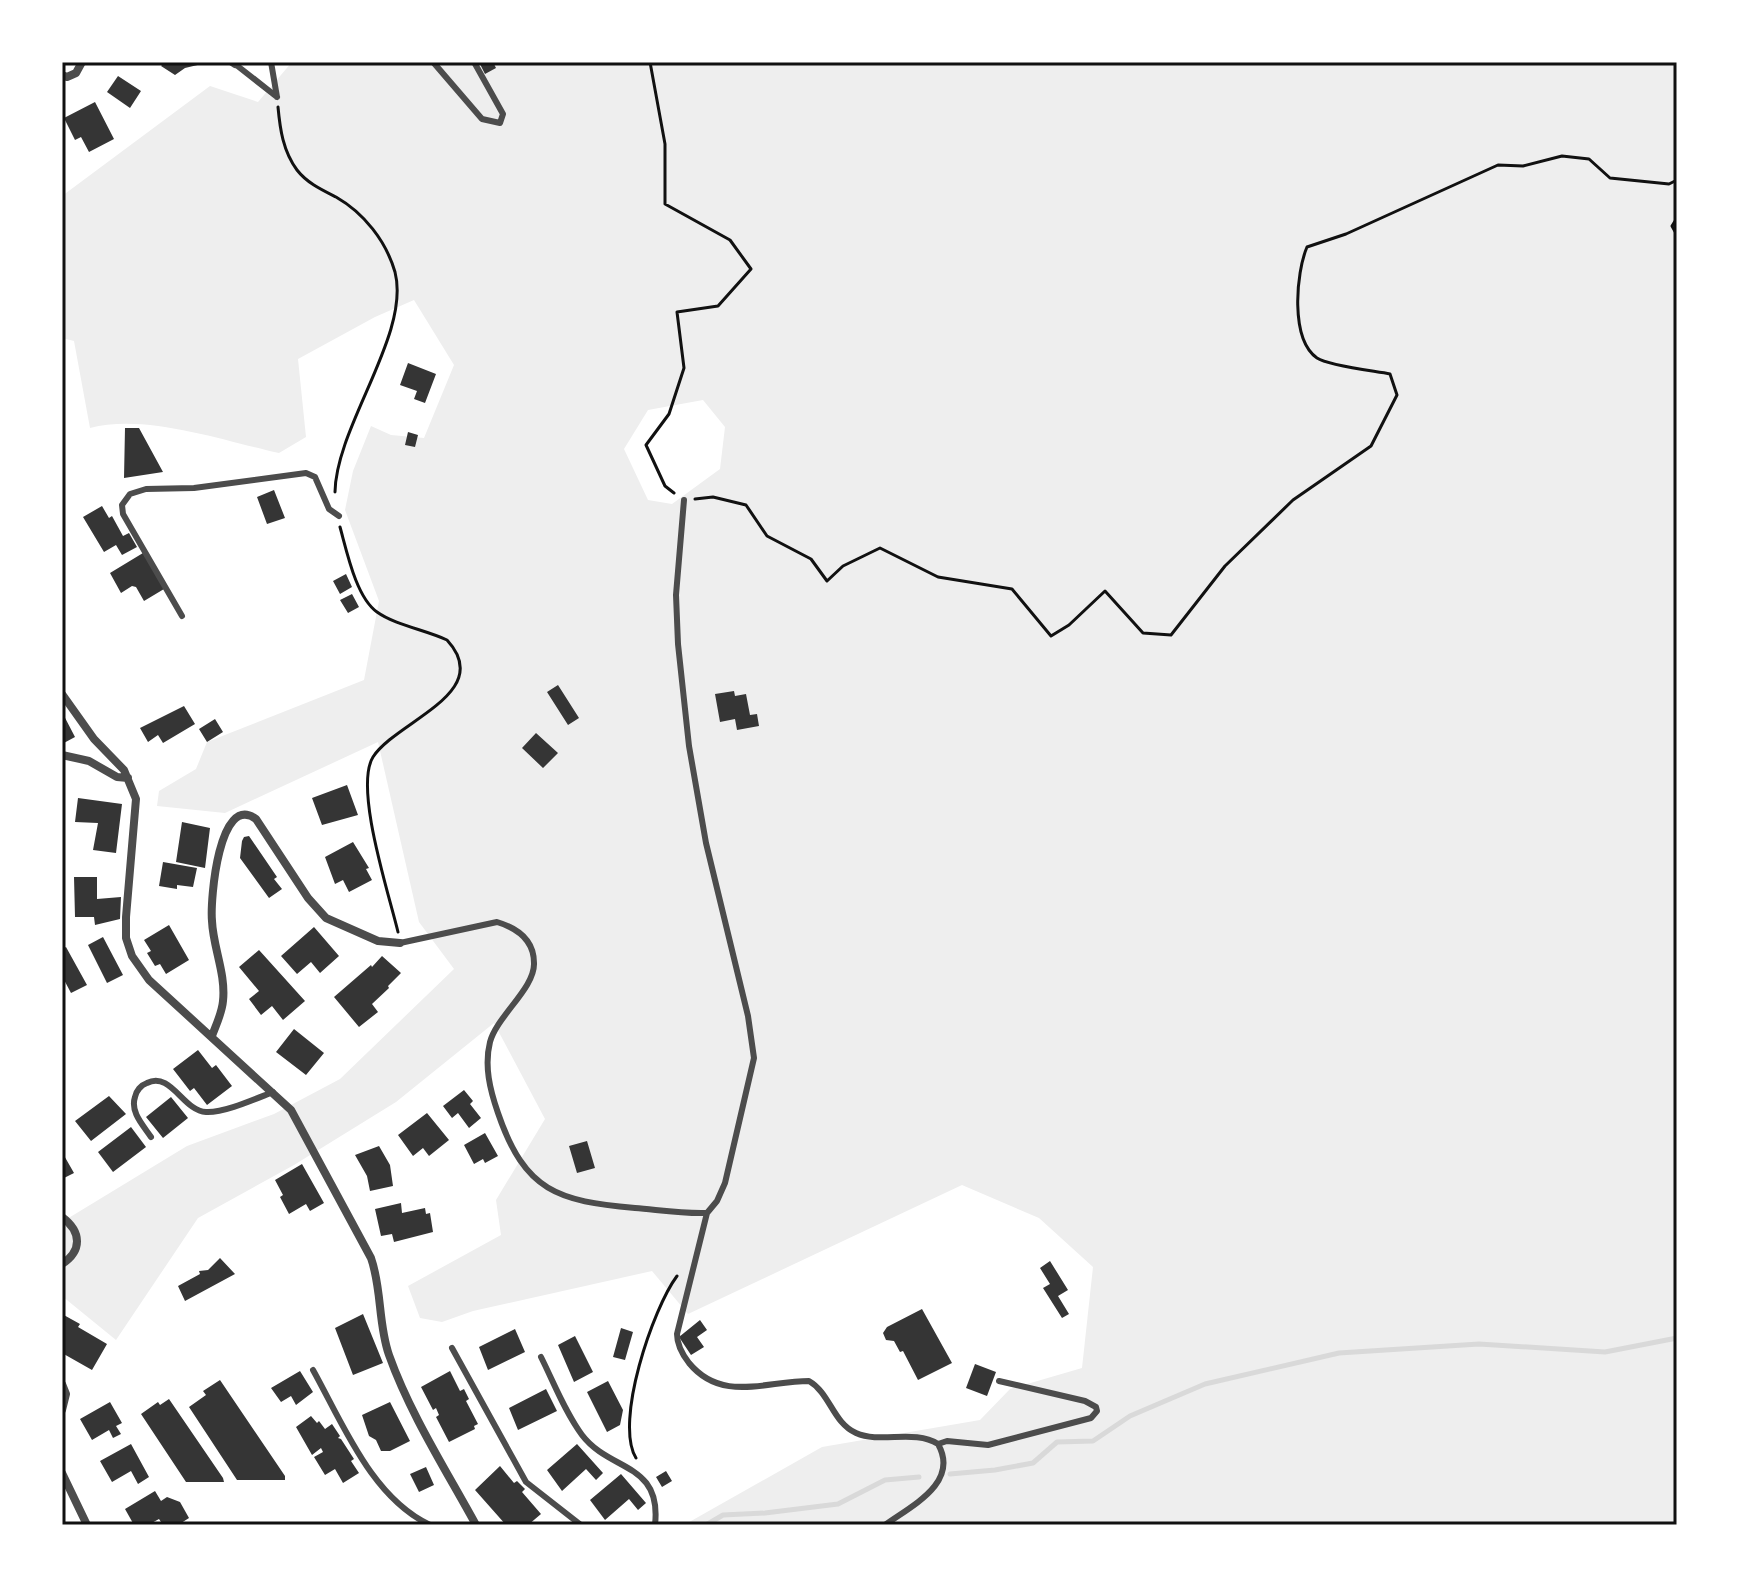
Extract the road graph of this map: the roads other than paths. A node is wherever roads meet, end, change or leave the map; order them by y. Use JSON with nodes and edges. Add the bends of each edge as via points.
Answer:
{"nodes":[{"id":1,"x":82,"y":62,"type":"edge"},
{"id":2,"x":271,"y":62,"type":"edge"},
{"id":3,"x":433,"y":62,"type":"edge"},
{"id":4,"x":474,"y":62,"type":"edge"},
{"id":5,"x":234,"y":63,"type":"edge"},
{"id":6,"x":62,"y":75,"type":"edge"},
{"id":7,"x":684,"y":500,"type":"road end"},
{"id":8,"x":339,"y":516,"type":"road end"},
{"id":9,"x":182,"y":616,"type":"dead end"},
{"id":10,"x":62,"y":694,"type":"edge"},
{"id":11,"x":62,"y":755,"type":"edge"},
{"id":12,"x":128,"y":778,"type":"junction"},
{"id":13,"x":400,"y":943,"type":"joint"},
{"id":14,"x":212,"y":1036,"type":"junction"},
{"id":15,"x":273,"y":1092,"type":"junction"},
{"id":16,"x":151,"y":1137,"type":"dead end"},
{"id":17,"x":707,"y":1213,"type":"junction"},
{"id":18,"x":62,"y":1217,"type":"edge"},
{"id":19,"x":62,"y":1264,"type":"edge"},
{"id":20,"x":452,"y":1348,"type":"dead end"},
{"id":21,"x":541,"y":1357,"type":"dead end"},
{"id":22,"x":313,"y":1370,"type":"dead end"},
{"id":23,"x":999,"y":1381,"type":"dead end"},
{"id":24,"x":62,"y":1384,"type":"edge"},
{"id":25,"x":62,"y":1410,"type":"edge"},
{"id":26,"x":938,"y":1444,"type":"junction"},
{"id":27,"x":62,"y":1473,"type":"edge"},
{"id":28,"x":87,"y":1525,"type":"edge"},
{"id":29,"x":430,"y":1525,"type":"edge"},
{"id":30,"x":476,"y":1525,"type":"edge"},
{"id":31,"x":581,"y":1525,"type":"edge"},
{"id":32,"x":655,"y":1525,"type":"edge"},
{"id":33,"x":885,"y":1525,"type":"edge"}],
"edges":[{"from":1,"to":6,"type":"street","via":[[76,73]]},
{"from":2,"to":5,"type":"lane","via":[[277,97]]},
{"from":3,"to":4,"type":"lane","via":[[482,119],[500,123],[503,114]]},
{"from":7,"to":17,"type":"lane","via":[[676,595],[689,746],[754,1058],[725,1183]]},
{"from":8,"to":9,"type":"lane","via":[[329,509],[318,481],[306,473],[130,494],[123,514]]},
{"from":10,"to":12,"type":"street"},
{"from":11,"to":12,"type":"street"},
{"from":12,"to":14,"type":"street","via":[[137,809],[126,938],[149,980]]},
{"from":13,"to":14,"type":"street","via":[[378,941],[326,918],[256,819],[239,815],[229,822],[214,883],[211,918],[223,1001]]},
{"from":13,"to":17,"type":"lane","via":[[497,922],[528,940],[534,969],[491,1038],[488,1078],[513,1151],[540,1183],[591,1204]]},
{"from":14,"to":15,"type":"street"},
{"from":15,"to":16,"type":"lane","via":[[203,1112],[168,1085],[148,1082],[137,1092],[134,1108]]},
{"from":15,"to":30,"type":"street","via":[[295,1117],[364,1244],[375,1270],[384,1337],[395,1372]]},
{"from":17,"to":26,"type":"lane","via":[[677,1334],[693,1367],[730,1388],[809,1381],[855,1433]]},
{"from":18,"to":19,"type":"street","via":[[78,1243]]},
{"from":20,"to":31,"type":"lane","via":[[526,1482]]},
{"from":21,"to":32,"type":"lane","via":[[587,1441],[631,1468],[650,1487],[657,1509]]},
{"from":22,"to":29,"type":"lane","via":[[377,1480],[397,1504]]},
{"from":23,"to":26,"type":"lane","via":[[1085,1401],[1097,1411],[1091,1418],[988,1445]]},
{"from":24,"to":25,"type":"street"},
{"from":26,"to":33,"type":"lane","via":[[942,1478]]},
{"from":27,"to":28,"type":"street"}]}
